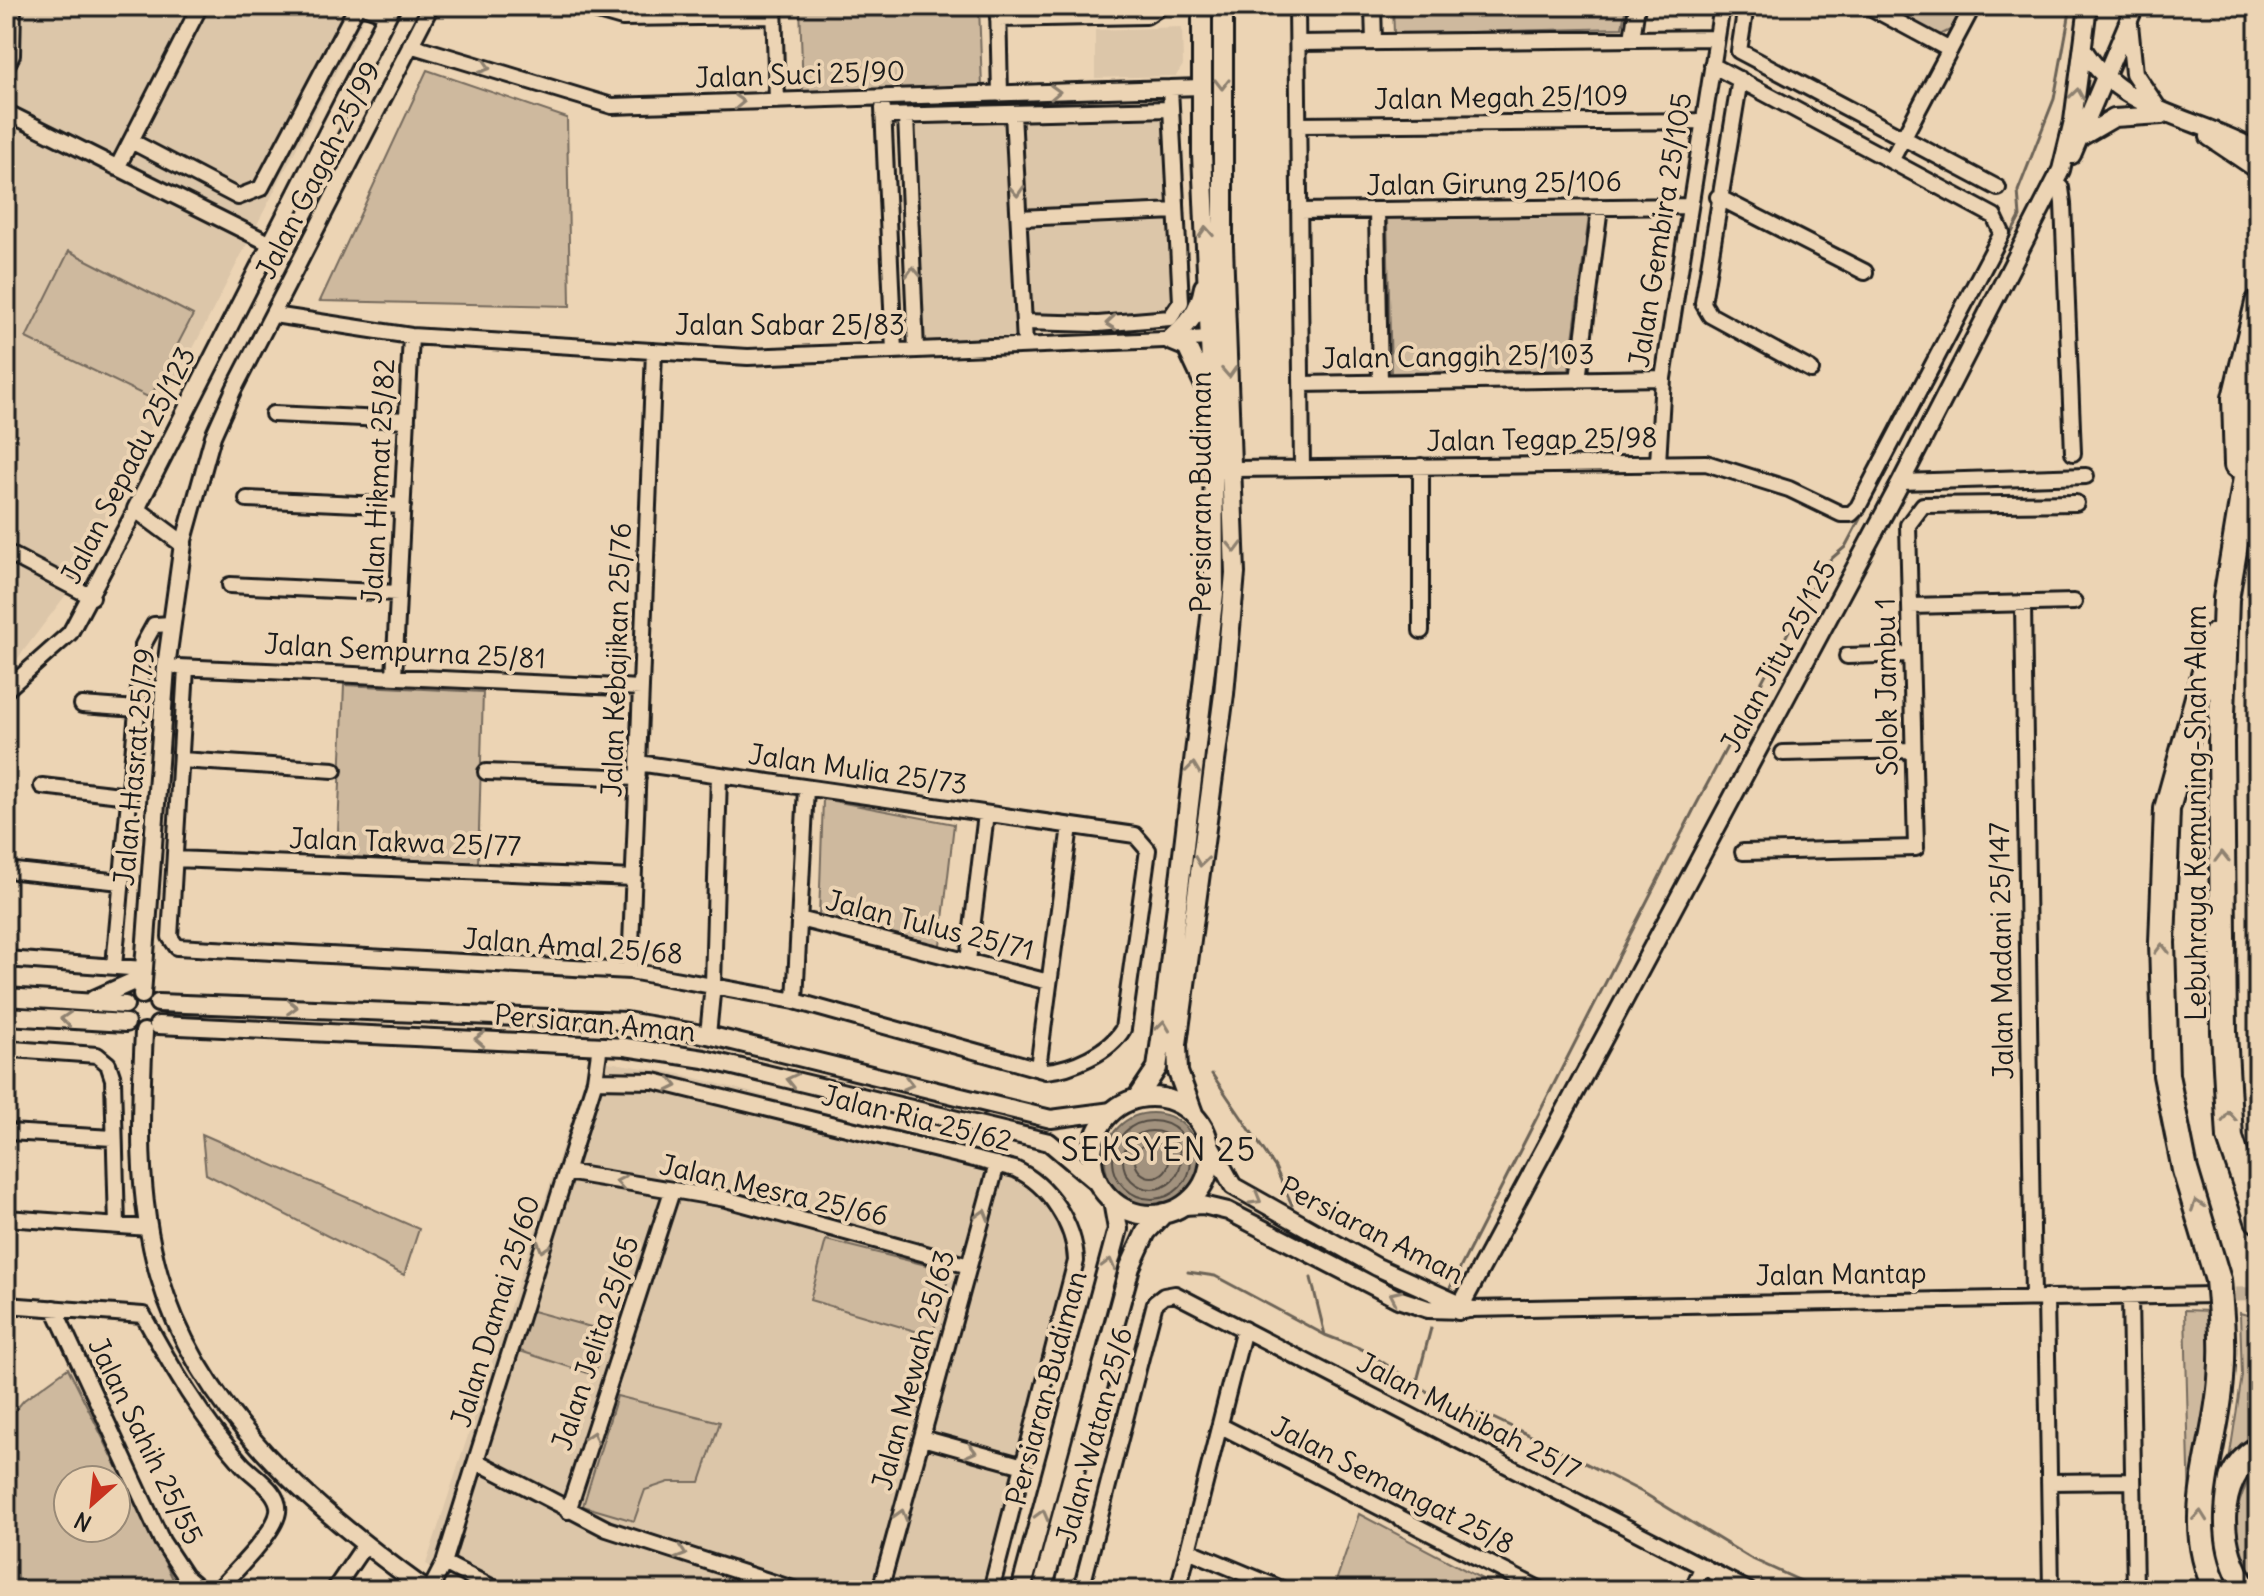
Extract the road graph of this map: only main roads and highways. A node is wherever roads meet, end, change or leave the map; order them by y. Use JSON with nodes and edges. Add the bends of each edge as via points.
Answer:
{"nodes":[{"id":1,"x":1202,"y":6,"type":"edge"},
{"id":2,"x":1223,"y":6,"type":"edge"},
{"id":3,"x":1223,"y":246,"type":"junction"},
{"id":4,"x":1208,"y":266,"type":"junction"},
{"id":5,"x":2258,"y":303,"type":"edge"},
{"id":6,"x":1212,"y":338,"type":"junction"},
{"id":7,"x":2258,"y":405,"type":"edge"},
{"id":8,"x":1213,"y":410,"type":"junction"},
{"id":9,"x":1234,"y":469,"type":"junction"},
{"id":10,"x":2238,"y":523,"type":"junction"},
{"id":11,"x":1214,"y":593,"type":"junction"},
{"id":12,"x":2226,"y":599,"type":"junction"},
{"id":13,"x":1137,"y":1098,"type":"junction"},
{"id":14,"x":1194,"y":1116,"type":"junction"},
{"id":15,"x":1113,"y":1201,"type":"junction"},
{"id":16,"x":1164,"y":1213,"type":"junction"},
{"id":17,"x":2258,"y":1220,"type":"edge"},
{"id":18,"x":2258,"y":1449,"type":"edge"},
{"id":19,"x":1021,"y":1590,"type":"edge"},
{"id":20,"x":1042,"y":1590,"type":"edge"},
{"id":21,"x":2217,"y":1590,"type":"edge"},
{"id":22,"x":2246,"y":1590,"type":"edge"}],
"edges":[{"from":4,"to":1,"type":"main road","name":"Persiaran Budiman","one_way":true},
{"from":2,"to":3,"type":"main road","name":"Persiaran Budiman","one_way":true},
{"from":3,"to":6,"type":"main road","via":[[1220,330]]},
{"from":3,"to":9,"type":"main road","name":"Persiaran Budiman","one_way":true},
{"from":4,"to":6,"type":"main road","name":"Persiaran Budiman"},
{"from":4,"to":8,"type":"main road","via":[[1202,301],[1192,320],[1170,340],[1194,356]]},
{"from":5,"to":10,"type":"highway","via":[[2235,398]]},
{"from":6,"to":8,"type":"main road","name":"Persiaran Budiman"},
{"from":7,"to":10,"type":"highway","name":"Lebuhraya Kemuning-Shah Alam"},
{"from":8,"to":11,"type":"main road","name":"Persiaran Budiman"},
{"from":9,"to":11,"type":"main road","via":[[1223,485]]},
{"from":9,"to":14,"type":"main road","name":"Persiaran Budiman","one_way":true,"via":[[1235,573],[1224,694],[1177,1044],[1178,1072]]},
{"from":10,"to":12,"type":"highway","name":"Lebuhraya Kemuning-Shah Alam"},
{"from":13,"to":11,"type":"main road","name":"Persiaran Budiman","one_way":true,"via":[[1157,1068]]},
{"from":17,"to":12,"type":"highway","name":"Lebuhraya Kemuning-Shah Alam","one_way":true,"via":[[2230,1138],[2224,1032],[2221,742]]},
{"from":21,"to":12,"type":"highway","one_way":true,"bridge":true,"via":[[2202,1555],[2198,1524],[2221,1379],[2216,1287],[2166,1075],[2162,943],[2167,809]]},
{"from":13,"to":14,"type":"main road","via":[[1168,1100]]},
{"from":13,"to":15,"type":"main road","via":[[1112,1111],[1093,1146],[1093,1166]]},
{"from":14,"to":16,"type":"main road","via":[[1208,1141],[1206,1178],[1183,1206]]},
{"from":15,"to":16,"type":"main road","via":[[1129,1210]]},
{"from":19,"to":15,"type":"main road","name":"Persiaran Budiman","one_way":true,"via":[[1118,1229]]},
{"from":16,"to":20,"type":"main road","name":"Persiaran Budiman","via":[[1146,1232],[1130,1267]]},
{"from":18,"to":22,"type":"highway","via":[[2231,1485],[2222,1520],[2225,1552]]}]}
